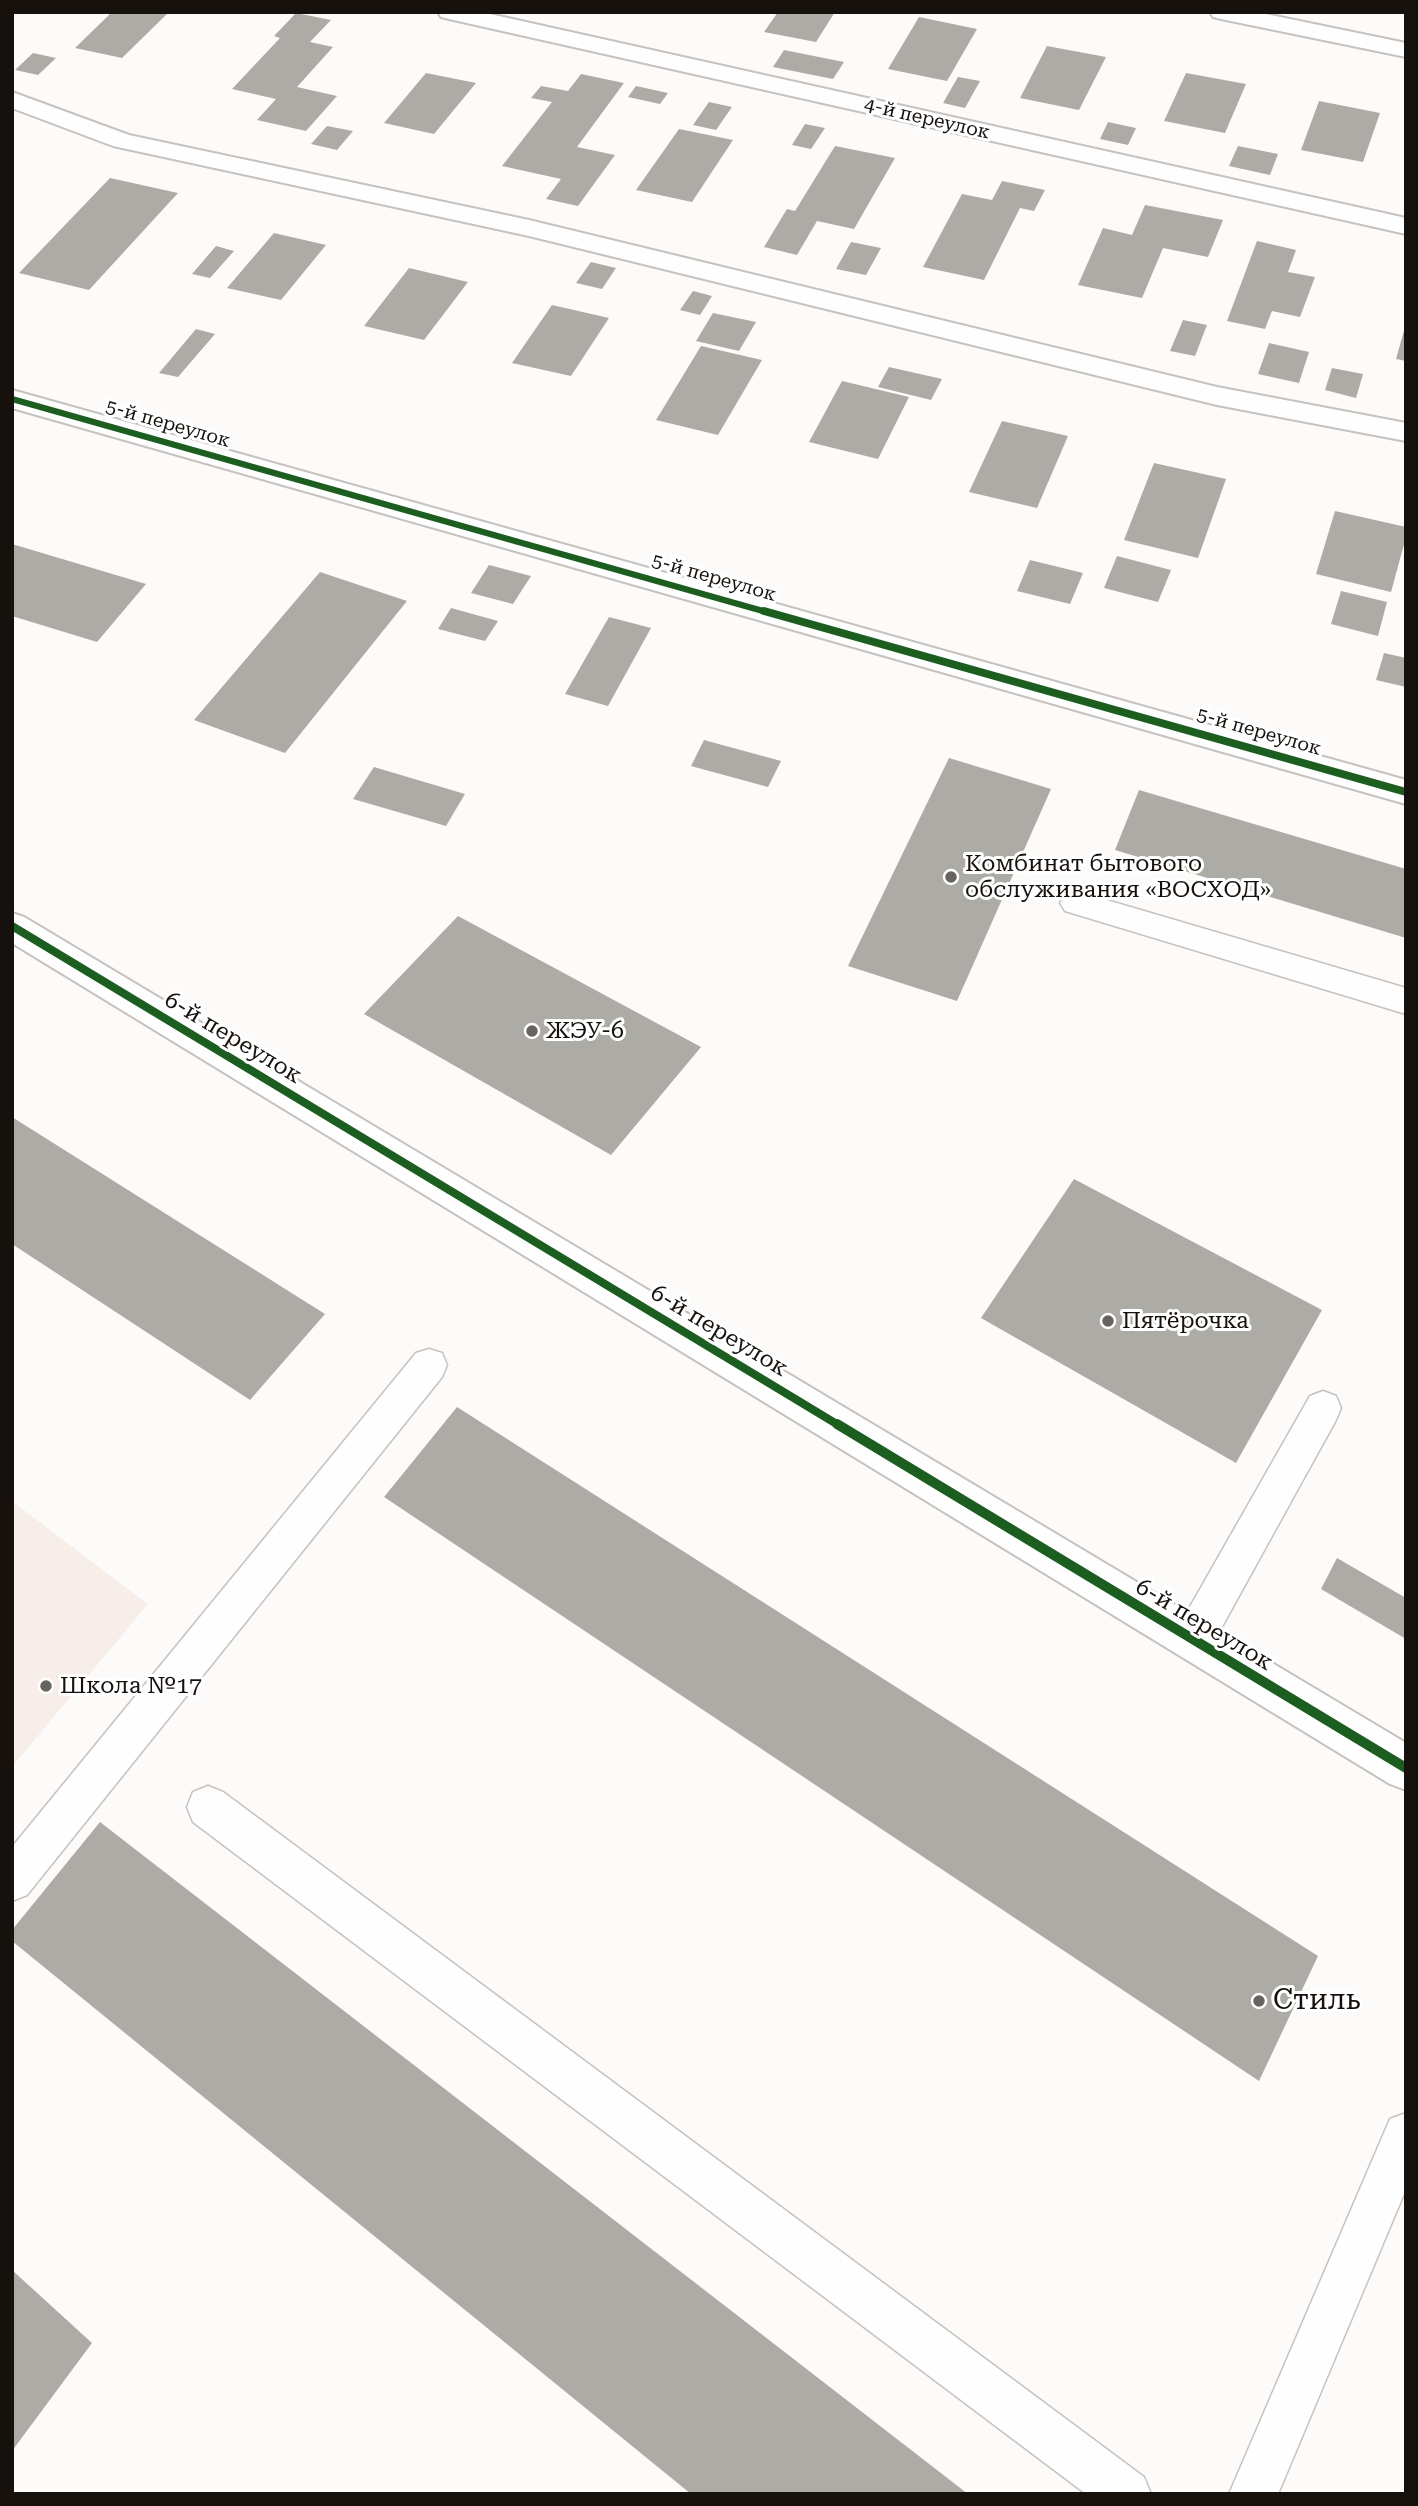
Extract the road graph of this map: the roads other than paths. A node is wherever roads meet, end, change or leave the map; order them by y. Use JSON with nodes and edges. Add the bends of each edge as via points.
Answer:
{"nodes":[{"id":1,"x":449,"y":12,"type":"edge"},
{"id":2,"x":1221,"y":12,"type":"edge"},
{"id":3,"x":1406,"y":50,"type":"edge"},
{"id":4,"x":12,"y":99,"type":"edge"},
{"id":5,"x":1406,"y":226,"type":"edge"},
{"id":6,"x":12,"y":398,"type":"edge"},
{"id":7,"x":1406,"y":432,"type":"edge"},
{"id":8,"x":1406,"y":792,"type":"edge"},
{"id":9,"x":1076,"y":903,"type":"dead end"},
{"id":10,"x":12,"y":926,"type":"edge"},
{"id":11,"x":1406,"y":1001,"type":"edge"},
{"id":12,"x":429,"y":1365,"type":"dead end"},
{"id":13,"x":1323,"y":1408,"type":"dead end"},
{"id":14,"x":1193,"y":1640,"type":"junction"},
{"id":15,"x":1406,"y":1768,"type":"edge"},
{"id":16,"x":208,"y":1807,"type":"dead end"},
{"id":17,"x":12,"y":1880,"type":"edge"},
{"id":18,"x":1406,"y":2135,"type":"edge"},
{"id":19,"x":1127,"y":2494,"type":"edge"},
{"id":20,"x":1253,"y":2494,"type":"edge"}],
"edges":[{"from":1,"to":5,"type":"street","name":"4-й переулок"},
{"from":2,"to":3,"type":"street"},
{"from":4,"to":7,"type":"street","via":[[122,141],[529,228],[1216,396]]},
{"from":6,"to":8,"type":"street","name":"5-й переулок"},
{"from":9,"to":11,"type":"lane"},
{"from":10,"to":14,"type":"street","name":"6-й переулок"},
{"from":12,"to":17,"type":"lane"},
{"from":13,"to":14,"type":"lane"},
{"from":14,"to":15,"type":"street","name":"6-й переулок"},
{"from":16,"to":19,"type":"lane"},
{"from":18,"to":20,"type":"lane"}]}
